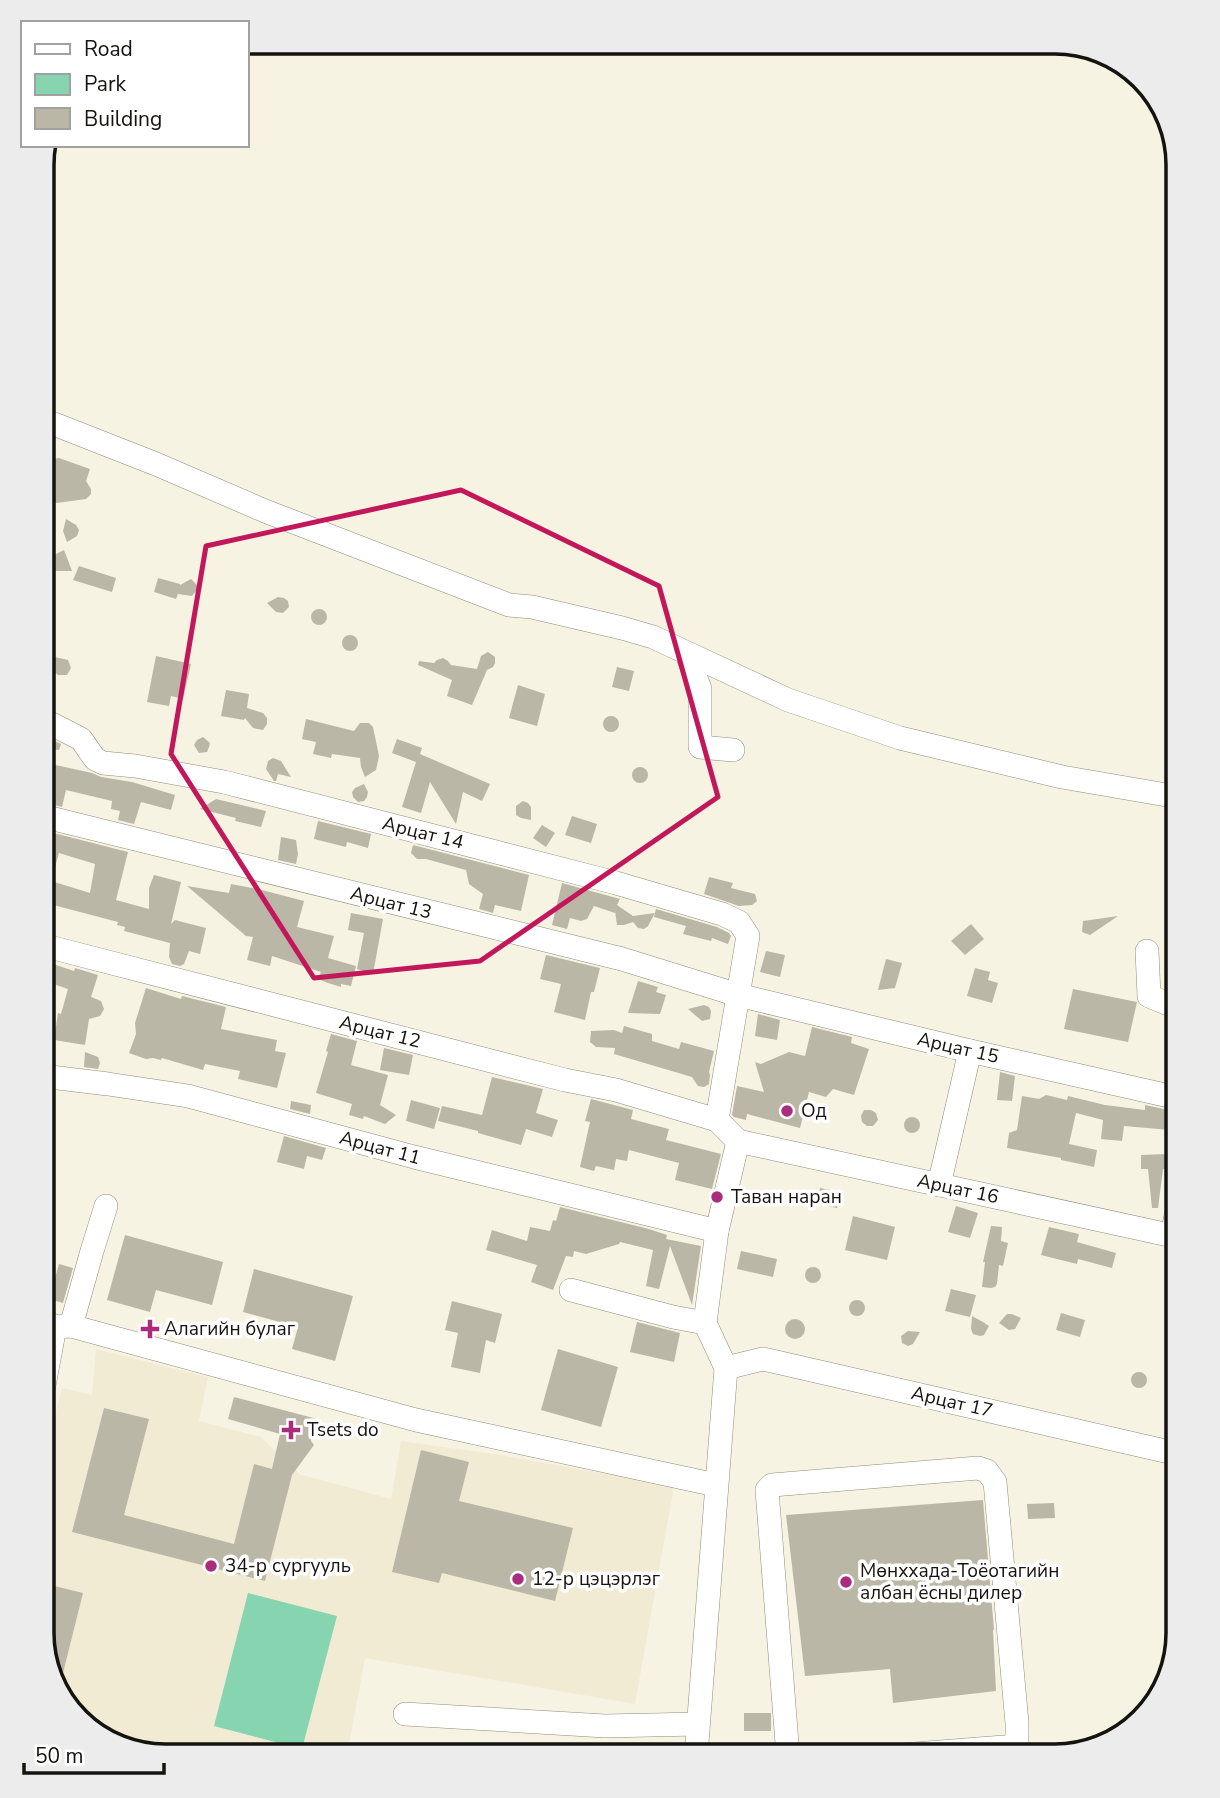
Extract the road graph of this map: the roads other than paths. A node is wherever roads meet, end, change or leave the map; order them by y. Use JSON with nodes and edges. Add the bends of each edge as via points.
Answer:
{"nodes":[{"id":1,"x":54,"y":424,"type":"edge"},
{"id":2,"x":687,"y":654,"type":"junction"},
{"id":3,"x":54,"y":725,"type":"edge"},
{"id":4,"x":733,"y":750,"type":"dead end"},
{"id":5,"x":1166,"y":795,"type":"edge"},
{"id":6,"x":54,"y":819,"type":"edge"},
{"id":7,"x":54,"y":948,"type":"edge"},
{"id":8,"x":1147,"y":951,"type":"dead end"},
{"id":9,"x":738,"y":995,"type":"junction"},
{"id":10,"x":1166,"y":1003,"type":"edge"},
{"id":11,"x":970,"y":1051,"type":"junction"},
{"id":12,"x":54,"y":1077,"type":"edge"},
{"id":13,"x":1166,"y":1095,"type":"edge"},
{"id":14,"x":717,"y":1121,"type":"junction"},
{"id":15,"x":738,"y":1141,"type":"junction"},
{"id":16,"x":939,"y":1185,"type":"junction"},
{"id":17,"x":106,"y":1206,"type":"dead end"},
{"id":18,"x":717,"y":1231,"type":"junction"},
{"id":19,"x":1166,"y":1234,"type":"edge"},
{"id":20,"x":571,"y":1290,"type":"dead end"},
{"id":21,"x":705,"y":1323,"type":"junction"},
{"id":22,"x":56,"y":1324,"type":"edge"},
{"id":23,"x":726,"y":1368,"type":"junction"},
{"id":24,"x":1166,"y":1451,"type":"edge"},
{"id":25,"x":716,"y":1485,"type":"junction"},
{"id":26,"x":405,"y":1714,"type":"dead end"},
{"id":27,"x":698,"y":1724,"type":"junction"},
{"id":28,"x":696,"y":1744,"type":"edge"},
{"id":29,"x":787,"y":1744,"type":"edge"},
{"id":30,"x":1017,"y":1744,"type":"edge"}],
"edges":[{"from":1,"to":2,"type":"street","via":[[509,605],[622,628]]},
{"from":2,"to":4,"type":"street","via":[[700,689],[700,747]]},
{"from":2,"to":5,"type":"street","via":[[788,700],[901,738],[1062,778]]},
{"from":3,"to":9,"type":"street","name":"Арцат 14","via":[[81,739],[103,763],[223,782],[722,914],[738,922],[748,936]]},
{"from":6,"to":9,"type":"street","name":"Арцат 13","via":[[622,959]]},
{"from":7,"to":14,"type":"street","name":"Арцат 12","via":[[616,1090]]},
{"from":8,"to":10,"type":"street","via":[[1149,996]]},
{"from":9,"to":11,"type":"street","name":"Арцат 15"},
{"from":9,"to":14,"type":"street"},
{"from":11,"to":13,"type":"street","name":"Арцат 15"},
{"from":11,"to":16,"type":"street"},
{"from":12,"to":18,"type":"street","name":"Арцат 11","via":[[188,1096]]},
{"from":14,"to":15,"type":"street"},
{"from":15,"to":16,"type":"street","name":"Арцат 16"},
{"from":15,"to":18,"type":"street"},
{"from":16,"to":19,"type":"street","name":"Арцат 16"},
{"from":17,"to":22,"type":"street","via":[[92,1251]]},
{"from":18,"to":21,"type":"street"},
{"from":20,"to":21,"type":"street"},
{"from":21,"to":23,"type":"street"},
{"from":22,"to":25,"type":"street","via":[[416,1420]]},
{"from":23,"to":24,"type":"street","name":"Арцат 17","via":[[763,1359]]},
{"from":23,"to":25,"type":"street"},
{"from":25,"to":27,"type":"street"},
{"from":26,"to":27,"type":"street","via":[[605,1726]]},
{"from":27,"to":28,"type":"street"},
{"from":29,"to":30,"type":"street","via":[[768,1490],[772,1485],[978,1468],[995,1482]]}]}
